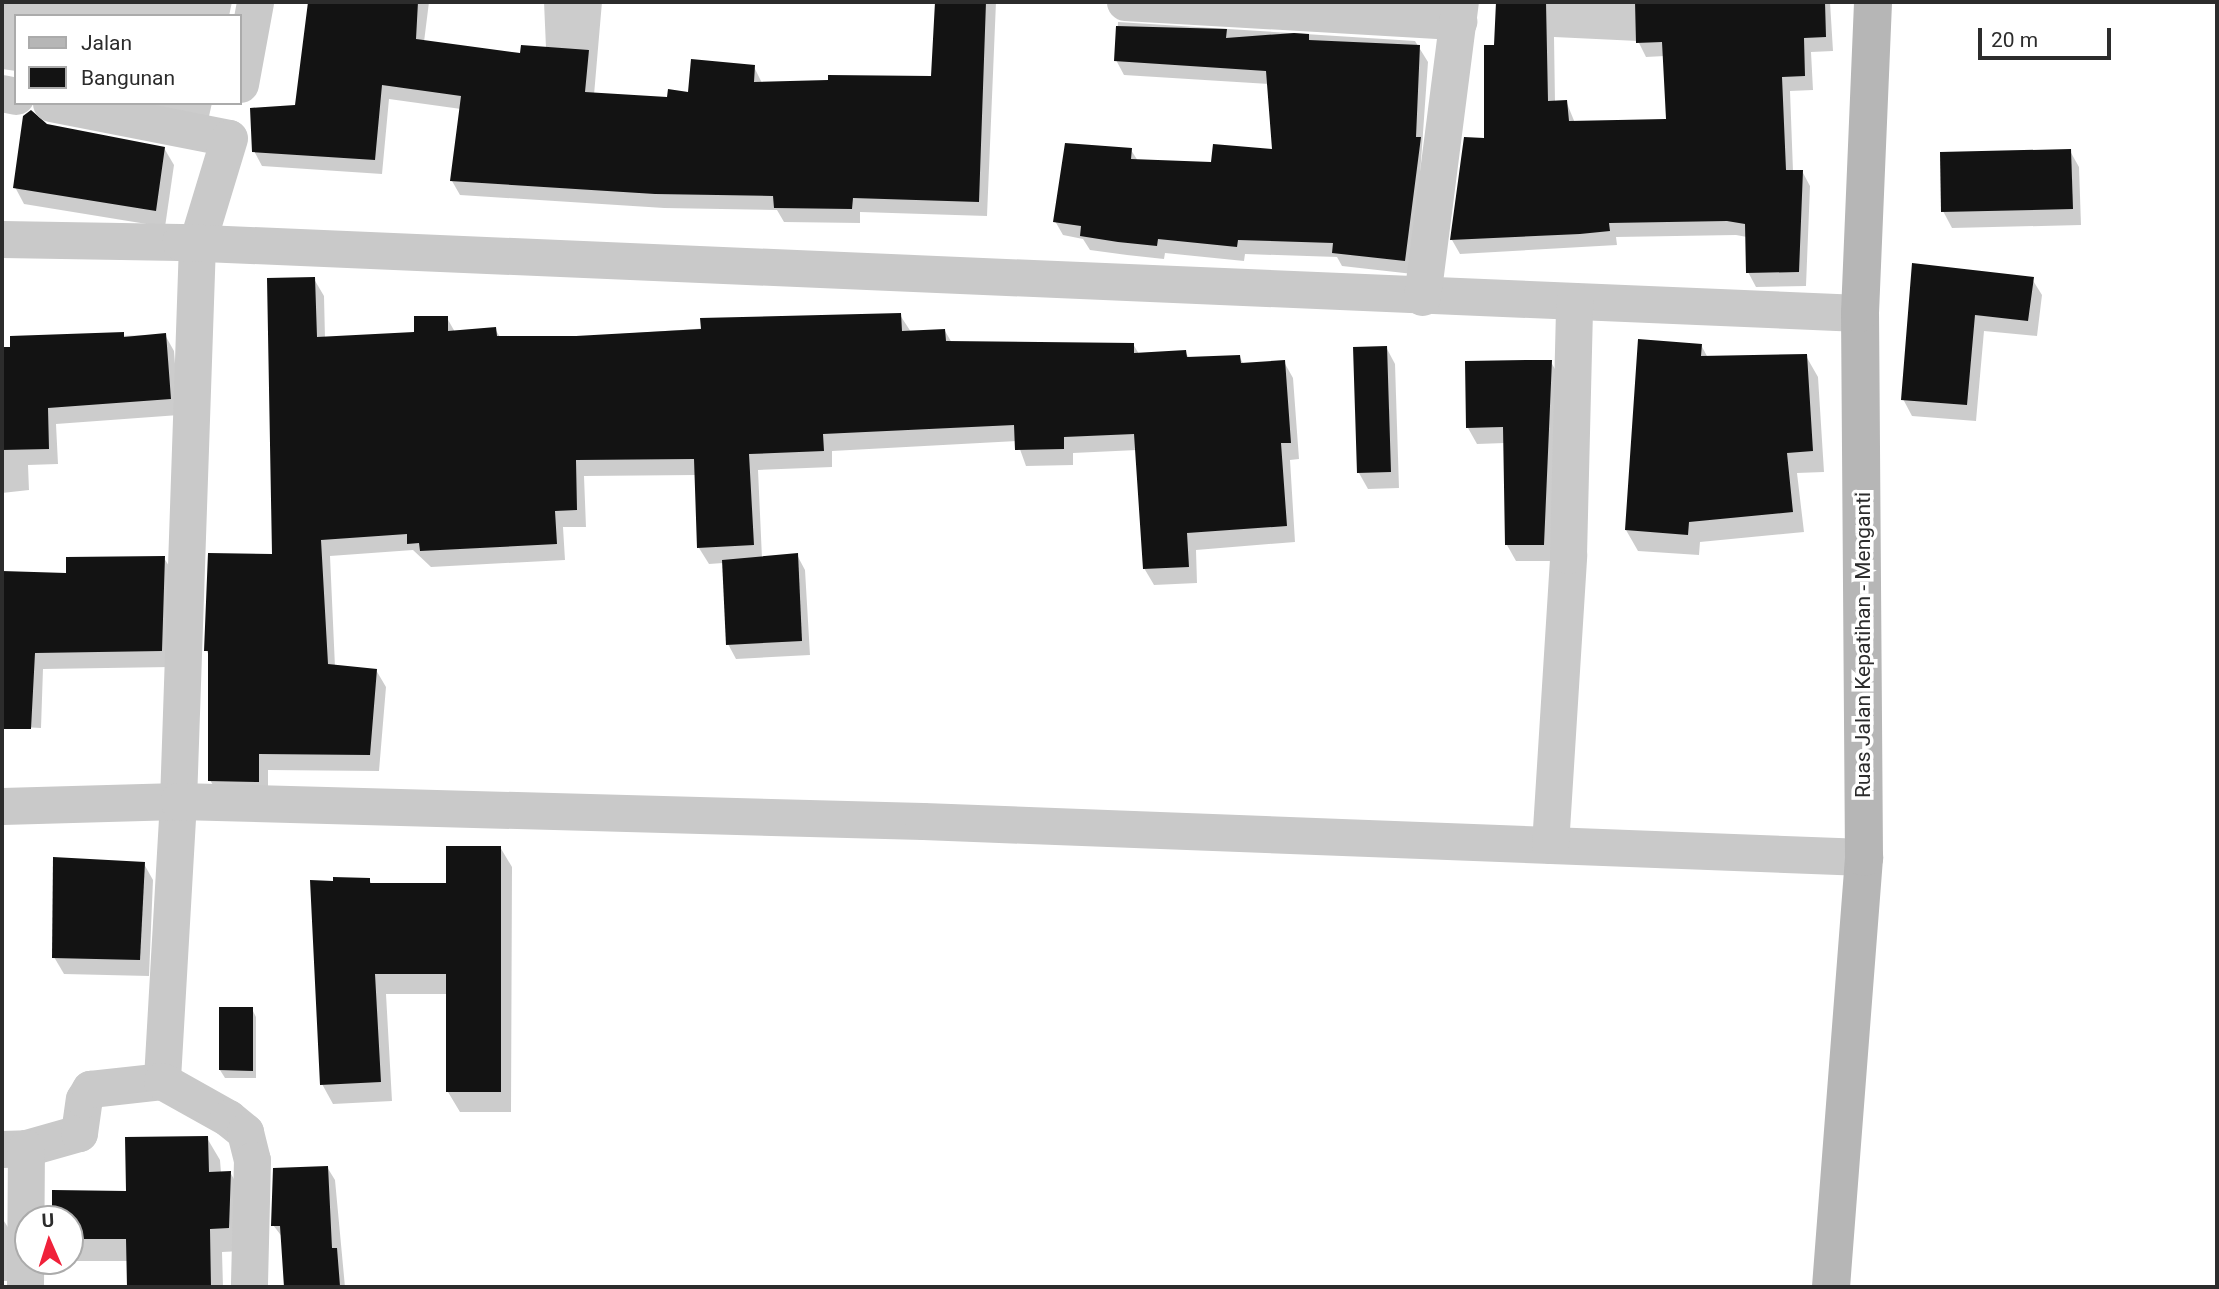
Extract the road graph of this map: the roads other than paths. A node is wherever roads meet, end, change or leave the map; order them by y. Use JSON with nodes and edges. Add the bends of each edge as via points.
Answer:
{"nodes":[{"id":1,"x":255,"y":2,"type":"edge"},
{"id":2,"x":1125,"y":2,"type":"edge"},
{"id":3,"x":1873,"y":2,"type":"edge"},
{"id":4,"x":1459,"y":11,"type":"edge"},
{"id":5,"x":242,"y":73,"type":"edge"},
{"id":6,"x":71,"y":105,"type":"edge"},
{"id":7,"x":233,"y":121,"type":"edge"},
{"id":8,"x":2,"y":239,"type":"edge"},
{"id":9,"x":197,"y":243,"type":"junction"},
{"id":10,"x":1422,"y":297,"type":"junction"},
{"id":11,"x":1574,"y":301,"type":"junction"},
{"id":12,"x":1860,"y":313,"type":"junction"},
{"id":13,"x":178,"y":801,"type":"junction"},
{"id":14,"x":2,"y":806,"type":"edge"},
{"id":15,"x":1550,"y":845,"type":"junction"},
{"id":16,"x":1864,"y":858,"type":"junction"},
{"id":17,"x":162,"y":1082,"type":"junction"},
{"id":18,"x":14,"y":1149,"type":"edge"},
{"id":19,"x":25,"y":1287,"type":"edge"},
{"id":20,"x":249,"y":1287,"type":"edge"},
{"id":21,"x":1831,"y":1287,"type":"edge"}],
"edges":[{"from":1,"to":5,"type":"street"},
{"from":2,"to":4,"type":"street"},
{"from":3,"to":12,"type":"main road","name":"Ruas Jalan Kepatihan - Menganti"},
{"from":4,"to":10,"type":"street"},
{"from":6,"to":7,"type":"street"},
{"from":7,"to":9,"type":"street"},
{"from":8,"to":9,"type":"street"},
{"from":9,"to":10,"type":"street"},
{"from":9,"to":13,"type":"street"},
{"from":10,"to":11,"type":"street"},
{"from":11,"to":12,"type":"street"},
{"from":11,"to":15,"type":"street","via":[[1568,555]]},
{"from":12,"to":16,"type":"main road","name":"Ruas Jalan Kepatihan - Menganti"},
{"from":13,"to":14,"type":"street"},
{"from":13,"to":15,"type":"street","via":[[923,821]]},
{"from":13,"to":17,"type":"street"},
{"from":15,"to":16,"type":"street"},
{"from":16,"to":21,"type":"main road","name":"Ruas Jalan Kepatihan - Menganti"},
{"from":17,"to":18,"type":"street","via":[[90,1089],[79,1133]]},
{"from":17,"to":20,"type":"street","via":[[245,1132],[252,1160]]},
{"from":18,"to":19,"type":"street"}]}
